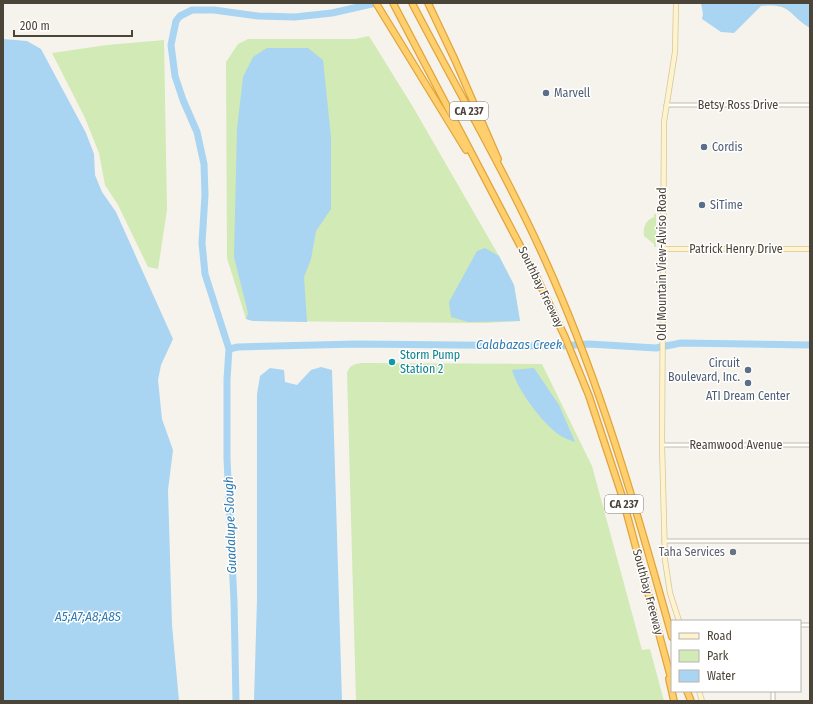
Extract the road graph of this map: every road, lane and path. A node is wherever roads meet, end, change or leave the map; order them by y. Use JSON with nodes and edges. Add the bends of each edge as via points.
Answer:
{"nodes":[{"id":1,"x":376,"y":3,"type":"edge"},
{"id":2,"x":392,"y":3,"type":"edge"},
{"id":3,"x":412,"y":3,"type":"edge"},
{"id":4,"x":428,"y":3,"type":"edge"},
{"id":5,"x":676,"y":3,"type":"edge"},
{"id":6,"x":666,"y":105,"type":"junction"},
{"id":7,"x":810,"y":105,"type":"edge"},
{"id":8,"x":487,"y":182,"type":"junction"},
{"id":9,"x":519,"y":205,"type":"junction"},
{"id":10,"x":663,"y":249,"type":"junction"},
{"id":11,"x":810,"y":249,"type":"edge"},
{"id":12,"x":662,"y":445,"type":"junction"},
{"id":13,"x":810,"y":445,"type":"edge"},
{"id":14,"x":664,"y":540,"type":"junction"},
{"id":15,"x":810,"y":541,"type":"edge"},
{"id":16,"x":679,"y":620,"type":"edge"},
{"id":17,"x":671,"y":633,"type":"edge"},
{"id":18,"x":664,"y":654,"type":"junction"},
{"id":19,"x":671,"y":678,"type":"edge"},
{"id":20,"x":671,"y":687,"type":"edge"}],
"edges":[{"from":1,"to":8,"type":"highway"},
{"from":2,"to":8,"type":"highway","name":"Southbay Freeway","number":"CA 237"},
{"from":3,"to":9,"type":"highway","name":"Southbay Freeway","number":"CA 237"},
{"from":4,"to":9,"type":"highway"},
{"from":5,"to":6,"type":"street","name":"Old Mountain View-Alviso Road","via":[[676,52]]},
{"from":6,"to":7,"type":"street","name":"Betsy Ross Drive"},
{"from":6,"to":10,"type":"street","name":"Old Mountain View-Alviso Road"},
{"from":8,"to":18,"type":"highway","name":"Southbay Freeway","number":"CA 237","via":[[565,336],[589,396],[622,496]]},
{"from":9,"to":17,"type":"highway","name":"Southbay Freeway","number":"CA 237","via":[[555,282],[621,458]]},
{"from":10,"to":11,"type":"street","name":"Patrick Henry Drive"},
{"from":10,"to":12,"type":"street","name":"Old Mountain View-Alviso Road"},
{"from":12,"to":13,"type":"street","name":"Reamwood Avenue"},
{"from":12,"to":14,"type":"street","name":"Old Mountain View-Alviso Road"},
{"from":14,"to":15,"type":"street"},
{"from":14,"to":16,"type":"street","name":"Old Mountain View-Alviso Road","via":[[667,578]]},
{"from":18,"to":19,"type":"highway","name":"Southbay Freeway","number":"CA 237"},
{"from":18,"to":20,"type":"highway"}]}
